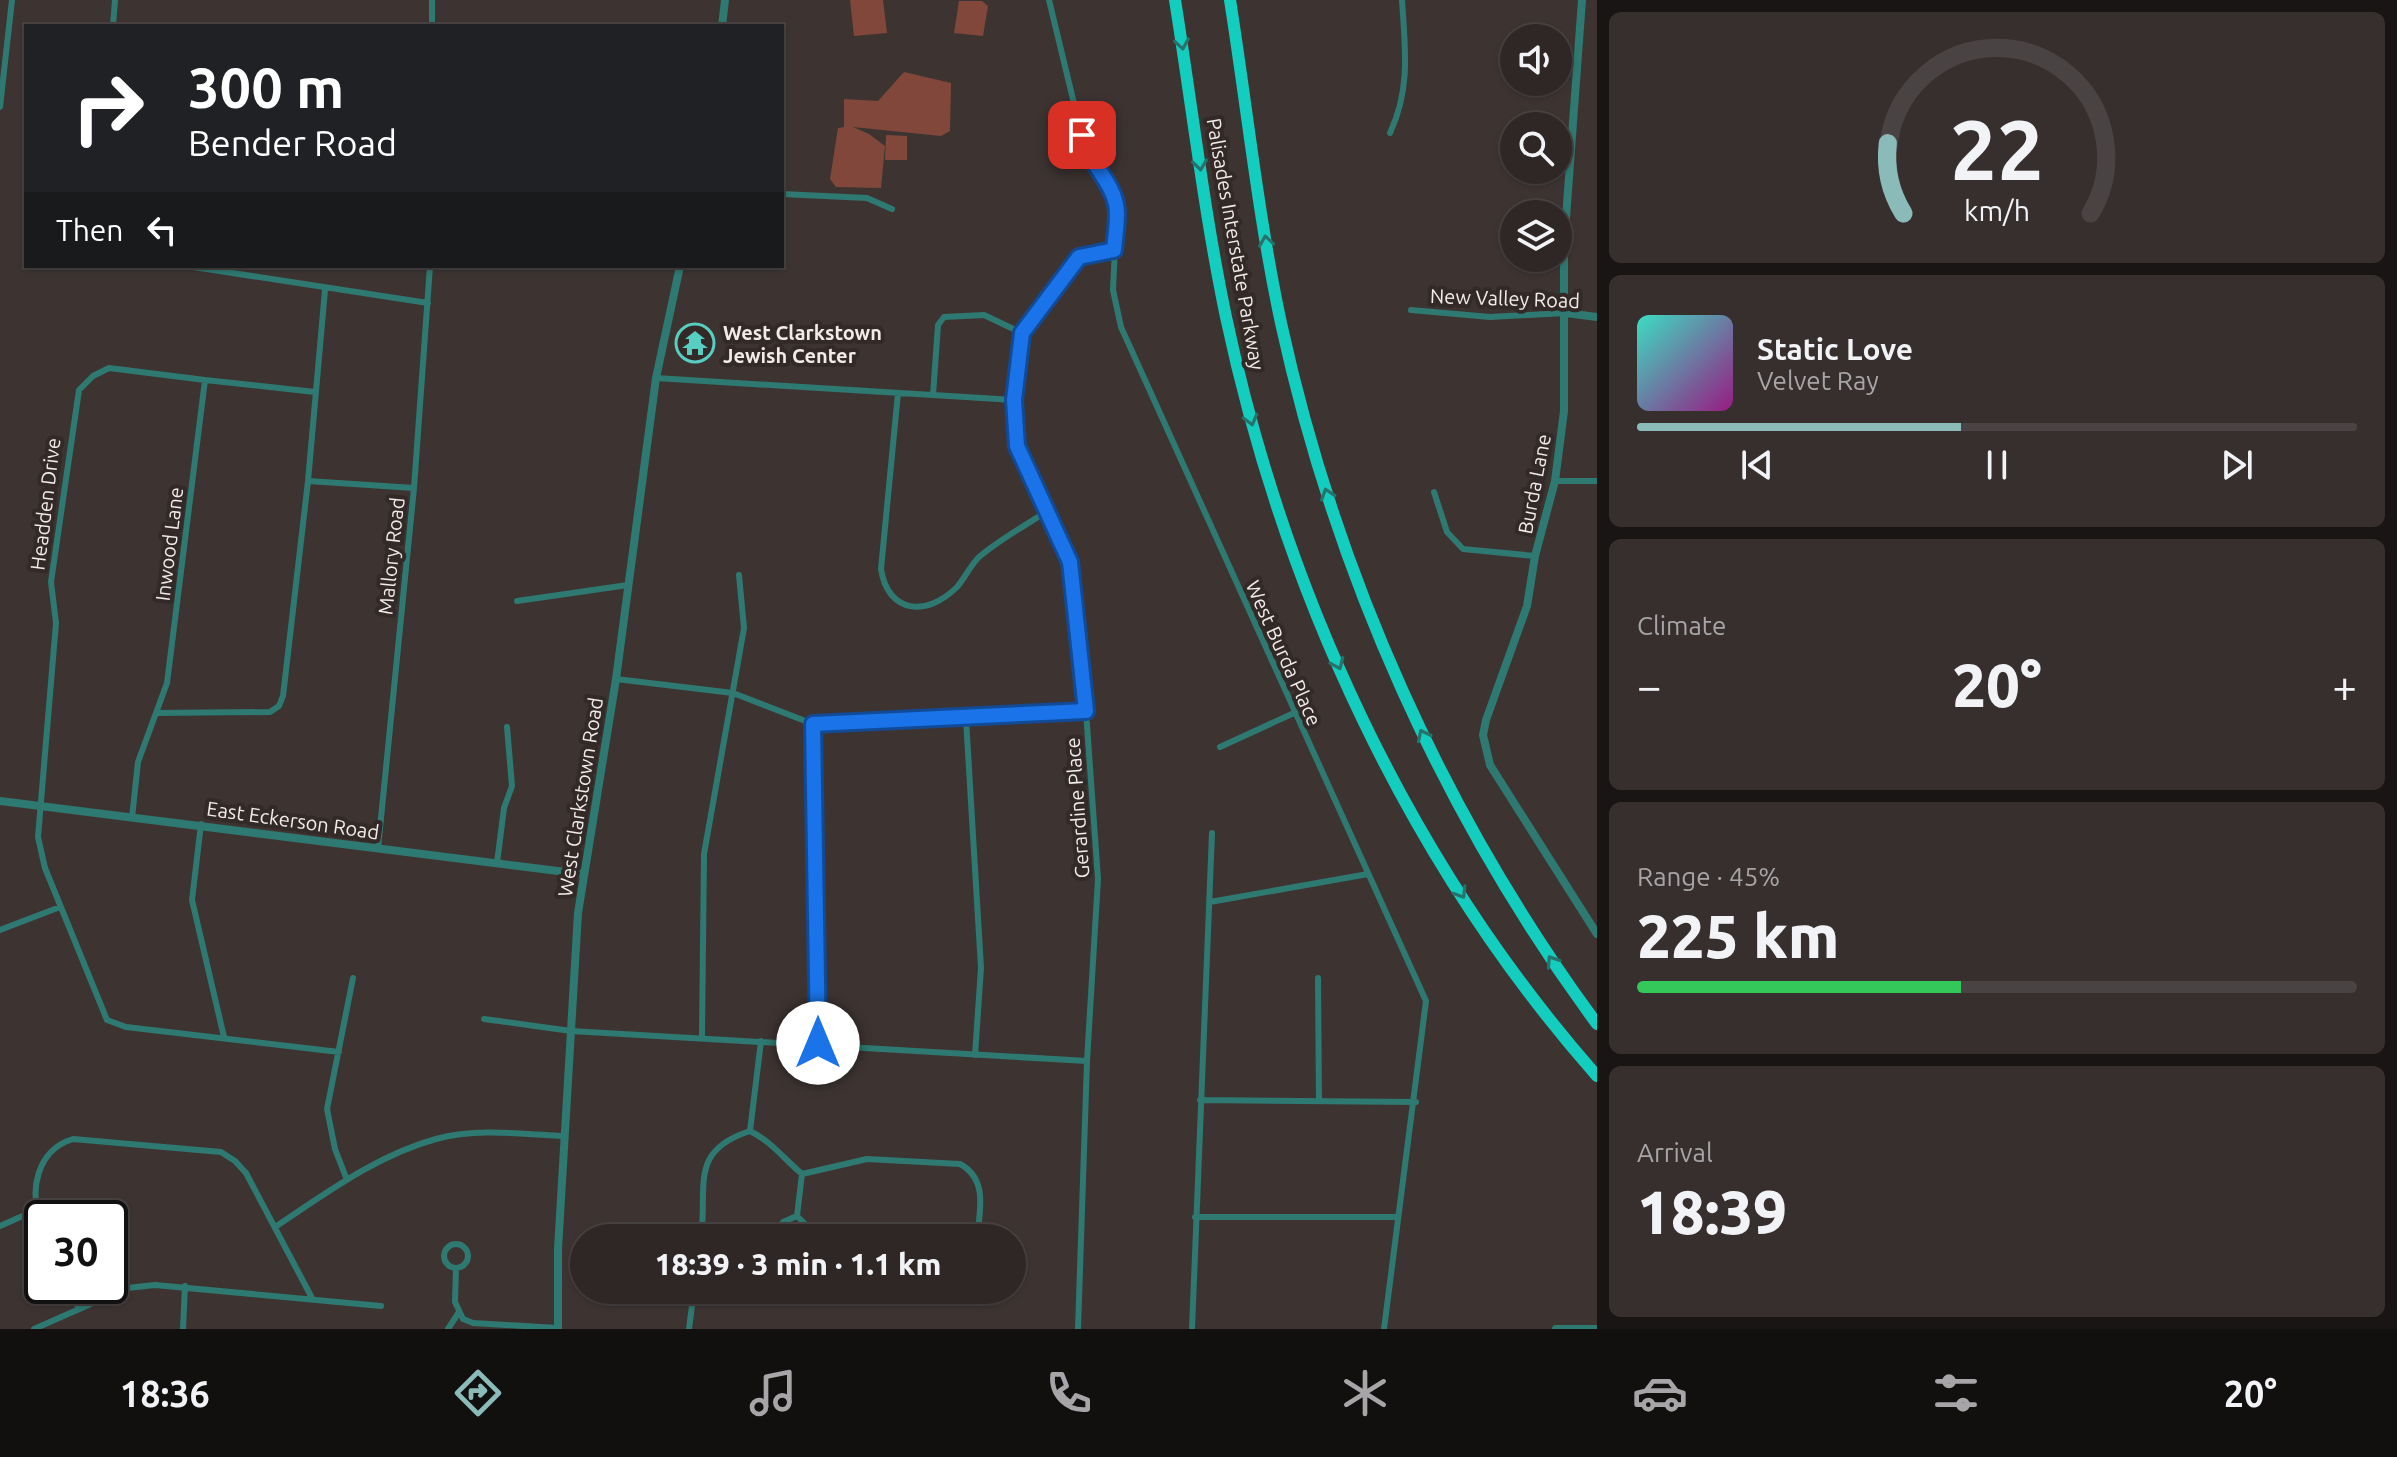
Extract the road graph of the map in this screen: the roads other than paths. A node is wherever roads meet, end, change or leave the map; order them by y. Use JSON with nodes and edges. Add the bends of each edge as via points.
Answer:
{"nodes":[{"id":1,"x":12,"y":0,"type":"edge"},
{"id":2,"x":115,"y":0,"type":"edge"},
{"id":3,"x":432,"y":0,"type":"edge"},
{"id":4,"x":725,"y":0,"type":"edge"},
{"id":5,"x":1049,"y":0,"type":"edge"},
{"id":6,"x":1175,"y":0,"type":"edge"},
{"id":7,"x":1230,"y":0,"type":"edge"},
{"id":8,"x":1402,"y":0,"type":"edge"},
{"id":9,"x":1582,"y":0,"type":"edge"},
{"id":10,"x":113,"y":24,"type":"edge"},
{"id":11,"x":432,"y":24,"type":"edge"},
{"id":12,"x":722,"y":24,"type":"edge"},
{"id":13,"x":0,"y":107,"type":"edge"},
{"id":14,"x":1390,"y":133,"type":"dead end"},
{"id":15,"x":784,"y":194,"type":"edge"},
{"id":16,"x":892,"y":209,"type":"dead end"},
{"id":17,"x":1114,"y":250,"type":"junction"},
{"id":18,"x":198,"y":268,"type":"edge"},
{"id":19,"x":430,"y":268,"type":"edge"},
{"id":20,"x":680,"y":268,"type":"edge"},
{"id":21,"x":325,"y":290,"type":"junction"},
{"id":22,"x":428,"y":303,"type":"junction"},
{"id":23,"x":1411,"y":310,"type":"dead end"},
{"id":24,"x":1566,"y":313,"type":"junction"},
{"id":25,"x":1597,"y":317,"type":"edge"},
{"id":26,"x":1022,"y":333,"type":"junction"},
{"id":27,"x":656,"y":378,"type":"junction"},
{"id":28,"x":205,"y":380,"type":"junction"},
{"id":29,"x":315,"y":392,"type":"junction"},
{"id":30,"x":898,"y":393,"type":"junction"},
{"id":31,"x":933,"y":395,"type":"junction"},
{"id":32,"x":1014,"y":400,"type":"junction"},
{"id":33,"x":308,"y":481,"type":"junction"},
{"id":34,"x":1555,"y":481,"type":"junction"},
{"id":35,"x":1597,"y":481,"type":"edge"},
{"id":36,"x":414,"y":488,"type":"junction"},
{"id":37,"x":1434,"y":492,"type":"dead end"},
{"id":38,"x":1046,"y":512,"type":"junction"},
{"id":39,"x":1535,"y":556,"type":"junction"},
{"id":40,"x":739,"y":575,"type":"dead end"},
{"id":41,"x":628,"y":585,"type":"junction"},
{"id":42,"x":517,"y":601,"type":"dead end"},
{"id":43,"x":616,"y":679,"type":"junction"},
{"id":44,"x":733,"y":693,"type":"junction"},
{"id":45,"x":1086,"y":711,"type":"junction"},
{"id":46,"x":156,"y":713,"type":"junction"},
{"id":47,"x":1294,"y":713,"type":"junction"},
{"id":48,"x":966,"y":719,"type":"junction"},
{"id":49,"x":813,"y":724,"type":"junction"},
{"id":50,"x":507,"y":727,"type":"dead end"},
{"id":51,"x":1220,"y":747,"type":"dead end"},
{"id":52,"x":0,"y":801,"type":"edge"},
{"id":53,"x":42,"y":805,"type":"junction"},
{"id":54,"x":132,"y":818,"type":"junction"},
{"id":55,"x":201,"y":824,"type":"junction"},
{"id":56,"x":1212,"y":833,"type":"dead end"},
{"id":57,"x":378,"y":848,"type":"junction"},
{"id":58,"x":497,"y":863,"type":"junction"},
{"id":59,"x":582,"y":874,"type":"junction"},
{"id":60,"x":1368,"y":874,"type":"junction"},
{"id":61,"x":1210,"y":902,"type":"junction"},
{"id":62,"x":60,"y":907,"type":"junction"},
{"id":63,"x":1594,"y":922,"type":"edge"},
{"id":64,"x":0,"y":930,"type":"edge"},
{"id":65,"x":1597,"y":934,"type":"edge"},
{"id":66,"x":353,"y":978,"type":"dead end"},
{"id":67,"x":1318,"y":978,"type":"dead end"},
{"id":68,"x":484,"y":1019,"type":"dead end"},
{"id":69,"x":1597,"y":1024,"type":"edge"},
{"id":70,"x":571,"y":1031,"type":"junction"},
{"id":71,"x":702,"y":1036,"type":"junction"},
{"id":72,"x":224,"y":1037,"type":"junction"},
{"id":73,"x":761,"y":1041,"type":"junction"},
{"id":74,"x":818,"y":1043,"type":"junction"},
{"id":75,"x":339,"y":1052,"type":"junction"},
{"id":76,"x":975,"y":1055,"type":"junction"},
{"id":77,"x":1087,"y":1061,"type":"junction"},
{"id":78,"x":1597,"y":1076,"type":"edge"},
{"id":79,"x":1200,"y":1100,"type":"junction"},
{"id":80,"x":1319,"y":1101,"type":"junction"},
{"id":81,"x":1416,"y":1102,"type":"junction"},
{"id":82,"x":750,"y":1131,"type":"junction"},
{"id":83,"x":565,"y":1136,"type":"junction"},
{"id":84,"x":802,"y":1174,"type":"junction"},
{"id":85,"x":347,"y":1180,"type":"junction"},
{"id":86,"x":37,"y":1200,"type":"edge"},
{"id":87,"x":24,"y":1215,"type":"edge"},
{"id":88,"x":797,"y":1216,"type":"junction"},
{"id":89,"x":1195,"y":1217,"type":"junction"},
{"id":90,"x":1397,"y":1217,"type":"junction"},
{"id":91,"x":701,"y":1224,"type":"edge"},
{"id":92,"x":783,"y":1224,"type":"edge"},
{"id":93,"x":805,"y":1224,"type":"edge"},
{"id":94,"x":977,"y":1224,"type":"edge"},
{"id":95,"x":0,"y":1226,"type":"edge"},
{"id":96,"x":275,"y":1227,"type":"junction"},
{"id":97,"x":456,"y":1268,"type":"junction"},
{"id":98,"x":185,"y":1286,"type":"junction"},
{"id":99,"x":312,"y":1298,"type":"junction"},
{"id":100,"x":77,"y":1304,"type":"edge"},
{"id":101,"x":692,"y":1304,"type":"edge"},
{"id":102,"x":381,"y":1306,"type":"dead end"},
{"id":103,"x":79,"y":1309,"type":"junction"},
{"id":104,"x":459,"y":1312,"type":"junction"},
{"id":105,"x":558,"y":1328,"type":"edge"},
{"id":106,"x":34,"y":1329,"type":"edge"},
{"id":107,"x":183,"y":1329,"type":"edge"},
{"id":108,"x":448,"y":1329,"type":"edge"},
{"id":109,"x":568,"y":1329,"type":"edge"},
{"id":110,"x":689,"y":1329,"type":"edge"},
{"id":111,"x":1078,"y":1329,"type":"edge"},
{"id":112,"x":1192,"y":1329,"type":"edge"},
{"id":113,"x":1384,"y":1329,"type":"edge"},
{"id":114,"x":1556,"y":1329,"type":"edge"},
{"id":115,"x":1597,"y":1329,"type":"edge"}],
"edges":[{"from":1,"to":13,"type":"street"},
{"from":2,"to":10,"type":"street"},
{"from":3,"to":11,"type":"street"},
{"from":4,"to":12,"type":"street"},
{"from":5,"to":17,"type":"street","name":"West Burda Place","via":[[1086,153],[1117,206]]},
{"from":6,"to":78,"type":"highway","name":"Palisades Interstate Parkway","one_way":true,"via":[[1229,330],[1266,471],[1309,596],[1356,705],[1424,833],[1511,967]]},
{"from":69,"to":7,"type":"highway","name":"Palisades Interstate Parkway","one_way":true,"via":[[1521,913],[1450,788],[1399,682],[1345,547],[1281,321]]},
{"from":8,"to":14,"type":"street","via":[[1407,83]]},
{"from":9,"to":24,"type":"street","name":"Burda Lane","via":[[1564,245]]},
{"from":15,"to":16,"type":"street","via":[[867,198]]},
{"from":17,"to":26,"type":"street","via":[[1079,257]]},
{"from":17,"to":47,"type":"street","name":"West Burda Place","via":[[1113,290],[1121,327]]},
{"from":18,"to":21,"type":"street"},
{"from":19,"to":22,"type":"street","name":"Mallory Road"},
{"from":20,"to":27,"type":"street","name":"West Clarkstown Road"},
{"from":21,"to":22,"type":"street"},
{"from":21,"to":29,"type":"street"},
{"from":22,"to":36,"type":"street","name":"Mallory Road"},
{"from":23,"to":24,"type":"street","name":"New Valley Road","via":[[1490,317]]},
{"from":24,"to":25,"type":"street","name":"New Valley Road"},
{"from":24,"to":34,"type":"street","name":"Burda Lane","via":[[1564,411]]},
{"from":26,"to":31,"type":"street","via":[[984,315],[944,317],[938,325]]},
{"from":26,"to":32,"type":"street","name":"Gerardine Place"},
{"from":27,"to":30,"type":"street"},
{"from":27,"to":41,"type":"street","name":"West Clarkstown Road"},
{"from":28,"to":29,"type":"street"},
{"from":28,"to":46,"type":"street","name":"Inwood Lane","via":[[167,683]]},
{"from":28,"to":53,"type":"street","name":"Headden Drive","via":[[109,368],[79,390],[51,582],[56,623]]},
{"from":29,"to":33,"type":"street"},
{"from":30,"to":31,"type":"street"},
{"from":30,"to":38,"type":"street","via":[[881,569],[884,589],[901,605],[928,607],[956,588],[978,558]]},
{"from":31,"to":32,"type":"street"},
{"from":32,"to":38,"type":"street","name":"Gerardine Place","via":[[1017,446]]},
{"from":33,"to":36,"type":"street"},
{"from":33,"to":46,"type":"street","via":[[279,706],[270,712]]},
{"from":34,"to":35,"type":"street"},
{"from":34,"to":39,"type":"street","name":"Burda Lane"},
{"from":36,"to":57,"type":"street","name":"Mallory Road"},
{"from":37,"to":39,"type":"street","via":[[1447,532],[1463,549]]},
{"from":38,"to":45,"type":"street","name":"Gerardine Place","via":[[1070,562]]},
{"from":39,"to":63,"type":"street","name":"Burda Lane","via":[[1527,606],[1486,720],[1485,750]]},
{"from":40,"to":44,"type":"street","via":[[744,628]]},
{"from":41,"to":42,"type":"street"},
{"from":41,"to":43,"type":"street","name":"West Clarkstown Road"},
{"from":43,"to":44,"type":"street"},
{"from":43,"to":59,"type":"street","name":"West Clarkstown Road"},
{"from":44,"to":49,"type":"street"},
{"from":44,"to":71,"type":"street","via":[[704,854]]},
{"from":45,"to":48,"type":"street"},
{"from":45,"to":77,"type":"street","name":"Gerardine Place","via":[[1098,879]]},
{"from":46,"to":54,"type":"street","name":"Inwood Lane","via":[[138,762]]},
{"from":47,"to":51,"type":"street"},
{"from":47,"to":60,"type":"street","name":"West Burda Place"},
{"from":48,"to":49,"type":"street"},
{"from":48,"to":76,"type":"street","via":[[981,968]]},
{"from":49,"to":74,"type":"street"},
{"from":50,"to":58,"type":"street","via":[[512,786]]},
{"from":52,"to":53,"type":"street","name":"East Eckerson Road"},
{"from":53,"to":54,"type":"street","name":"East Eckerson Road"},
{"from":53,"to":62,"type":"street","name":"Headden Drive","via":[[40,850]]},
{"from":54,"to":55,"type":"street","name":"East Eckerson Road"},
{"from":55,"to":57,"type":"street","name":"East Eckerson Road"},
{"from":55,"to":72,"type":"street","via":[[192,900]]},
{"from":56,"to":61,"type":"street"},
{"from":57,"to":58,"type":"street","name":"East Eckerson Road"},
{"from":58,"to":59,"type":"street","name":"East Eckerson Road"},
{"from":59,"to":70,"type":"street","name":"West Clarkstown Road"},
{"from":60,"to":61,"type":"street"},
{"from":60,"to":81,"type":"street","name":"West Burda Place","via":[[1426,1001]]},
{"from":61,"to":79,"type":"street"},
{"from":62,"to":64,"type":"street"},
{"from":62,"to":72,"type":"street","name":"Headden Drive","via":[[107,1020],[126,1027]]},
{"from":63,"to":65,"type":"street","name":"Burda Lane"},
{"from":66,"to":75,"type":"street"},
{"from":67,"to":80,"type":"street"},
{"from":68,"to":70,"type":"street"},
{"from":70,"to":71,"type":"street"},
{"from":70,"to":83,"type":"street","name":"West Clarkstown Road"},
{"from":71,"to":73,"type":"street"},
{"from":72,"to":75,"type":"street"},
{"from":73,"to":74,"type":"street"},
{"from":73,"to":82,"type":"street"},
{"from":74,"to":76,"type":"street"},
{"from":75,"to":85,"type":"street","via":[[327,1109]]},
{"from":76,"to":77,"type":"street"},
{"from":77,"to":111,"type":"street","name":"Gerardine Place"},
{"from":79,"to":80,"type":"street"},
{"from":79,"to":89,"type":"street"},
{"from":80,"to":81,"type":"street"},
{"from":81,"to":90,"type":"street","name":"West Burda Place"},
{"from":82,"to":84,"type":"street","via":[[773,1143]]},
{"from":82,"to":91,"type":"street","via":[[726,1139],[708,1157]]},
{"from":83,"to":85,"type":"street","via":[[485,1133],[437,1138]]},
{"from":83,"to":105,"type":"street","name":"West Clarkstown Road"},
{"from":84,"to":88,"type":"street"},
{"from":84,"to":94,"type":"street","via":[[867,1159],[960,1164],[973,1170],[979,1181]]},
{"from":85,"to":96,"type":"street"},
{"from":86,"to":96,"type":"street","via":[[47,1153],[64,1142],[221,1152],[246,1173]]},
{"from":87,"to":95,"type":"street"},
{"from":88,"to":92,"type":"street"},
{"from":88,"to":93,"type":"street"},
{"from":89,"to":90,"type":"street"},
{"from":89,"to":112,"type":"street"},
{"from":90,"to":113,"type":"street","name":"West Burda Place"},
{"from":96,"to":99,"type":"street"},
{"from":97,"to":97,"type":"street","via":[[465,1264],[468,1254],[454,1244],[444,1254],[447,1264]]},
{"from":97,"to":104,"type":"street"},
{"from":98,"to":99,"type":"street"},
{"from":98,"to":103,"type":"street","via":[[127,1288]]},
{"from":98,"to":107,"type":"street"},
{"from":99,"to":102,"type":"street"},
{"from":100,"to":103,"type":"street"},
{"from":101,"to":110,"type":"street"},
{"from":103,"to":106,"type":"street"},
{"from":104,"to":105,"type":"street","via":[[473,1323]]},
{"from":104,"to":108,"type":"street"},
{"from":105,"to":109,"type":"street"},
{"from":114,"to":115,"type":"street"}]}
